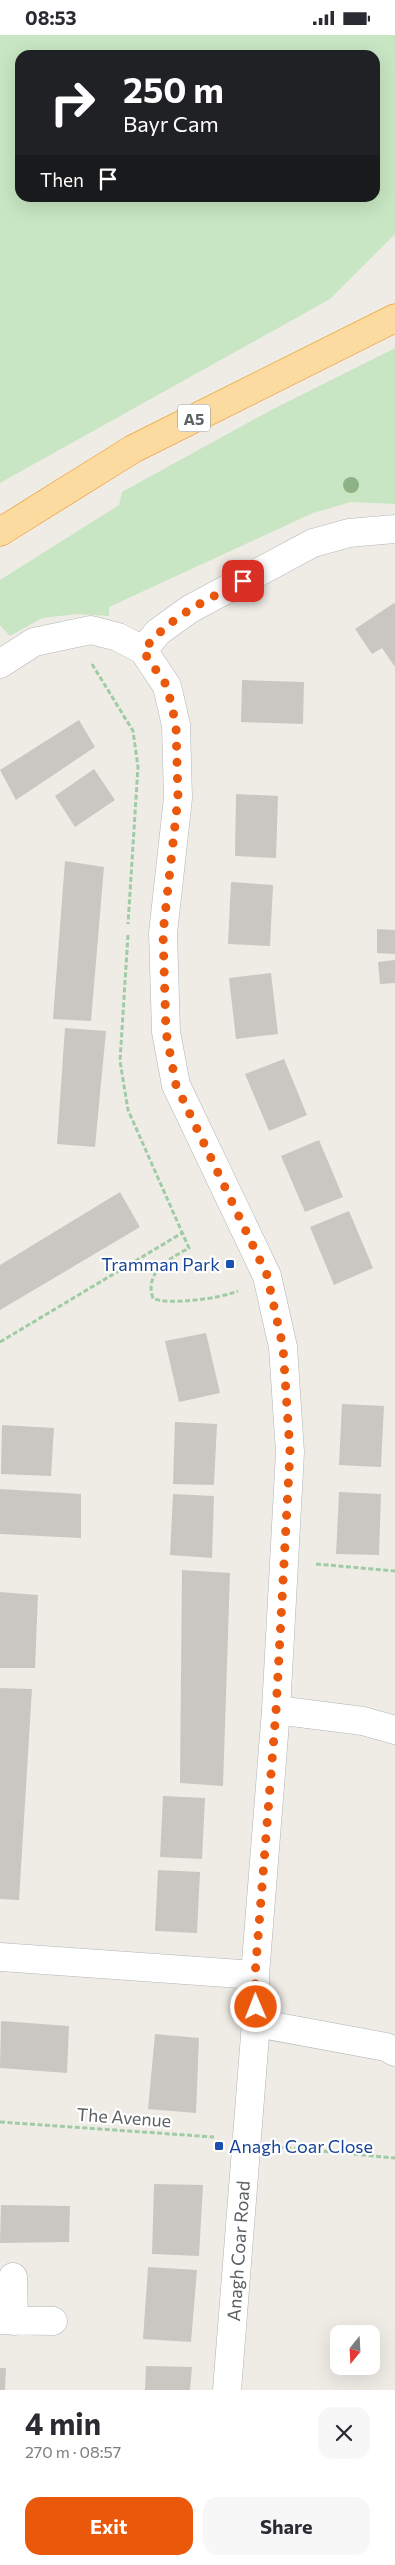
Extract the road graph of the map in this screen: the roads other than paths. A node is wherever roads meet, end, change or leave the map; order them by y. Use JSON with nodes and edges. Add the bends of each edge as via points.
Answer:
{"nodes":[{"id":1,"x":395,"y":318,"type":"edge"},
{"id":2,"x":395,"y":529,"type":"edge"},
{"id":3,"x":0,"y":532,"type":"edge"},
{"id":4,"x":143,"y":651,"type":"junction"},
{"id":5,"x":0,"y":663,"type":"edge"},
{"id":6,"x":276,"y":1711,"type":"junction"},
{"id":7,"x":395,"y":1730,"type":"edge"},
{"id":8,"x":0,"y":1957,"type":"edge"},
{"id":9,"x":255,"y":1975,"type":"junction"},
{"id":10,"x":256,"y":2023,"type":"junction"},
{"id":11,"x":395,"y":2052,"type":"edge"},
{"id":12,"x":14,"y":2277,"type":"dead end"},
{"id":13,"x":7,"y":2320,"type":"edge"},
{"id":14,"x":53,"y":2321,"type":"dead end"},
{"id":15,"x":227,"y":2390,"type":"edge"}],
"edges":[{"from":1,"to":3,"type":"highway","number":"A5","via":[[133,449]]},
{"from":2,"to":4,"type":"street","via":[[350,533],[313,543],[190,609],[158,631]]},
{"from":4,"to":5,"type":"street","name":"Anagh Coar Road","via":[[118,637],[91,630],[34,642]]},
{"from":4,"to":6,"type":"street","name":"Anagh Coar Road","via":[[167,686],[176,725],[178,798],[163,933],[166,1032],[176,1085],[267,1275],[283,1347],[290,1452]]},
{"from":6,"to":7,"type":"street","via":[[363,1721]]},
{"from":6,"to":9,"type":"street","name":"Anagh Coar Road"},
{"from":8,"to":9,"type":"street"},
{"from":9,"to":10,"type":"street","name":"Anagh Coar Road"},
{"from":10,"to":11,"type":"street","via":[[386,2047]]},
{"from":10,"to":15,"type":"street","name":"Anagh Coar Road"},
{"from":12,"to":13,"type":"street"},
{"from":13,"to":14,"type":"street"}]}
